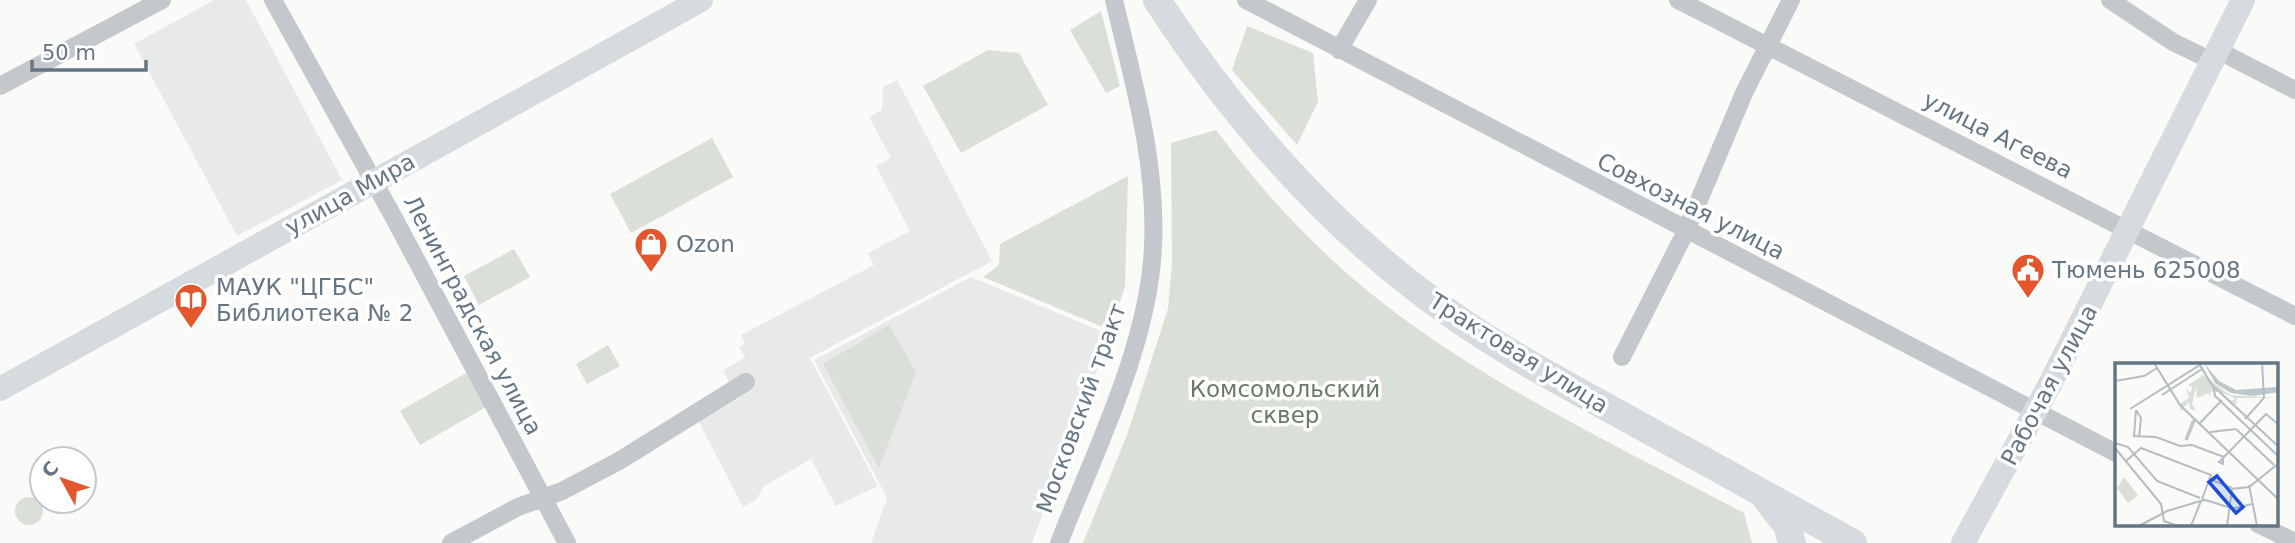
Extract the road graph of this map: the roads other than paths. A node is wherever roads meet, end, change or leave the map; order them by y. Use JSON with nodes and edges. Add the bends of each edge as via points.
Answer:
{"nodes":[{"id":1,"x":162,"y":0,"type":"edge"},
{"id":2,"x":274,"y":0,"type":"edge"},
{"id":3,"x":701,"y":0,"type":"edge"},
{"id":4,"x":1114,"y":0,"type":"edge"},
{"id":5,"x":1157,"y":0,"type":"edge"},
{"id":6,"x":1245,"y":0,"type":"edge"},
{"id":7,"x":1368,"y":0,"type":"edge"},
{"id":8,"x":1678,"y":0,"type":"edge"},
{"id":9,"x":1791,"y":0,"type":"edge"},
{"id":10,"x":2110,"y":0,"type":"edge"},
{"id":11,"x":2243,"y":0,"type":"edge"},
{"id":12,"x":676,"y":6,"type":"edge"},
{"id":13,"x":1768,"y":46,"type":"junction"},
{"id":14,"x":1339,"y":50,"type":"junction"},
{"id":15,"x":2214,"y":56,"type":"junction"},
{"id":16,"x":0,"y":86,"type":"edge"},
{"id":17,"x":2295,"y":90,"type":"edge"},
{"id":18,"x":373,"y":182,"type":"junction"},
{"id":19,"x":2130,"y":230,"type":"junction"},
{"id":20,"x":1686,"y":232,"type":"junction"},
{"id":21,"x":2295,"y":316,"type":"edge"},
{"id":22,"x":1622,"y":357,"type":"dead end"},
{"id":23,"x":746,"y":382,"type":"dead end"},
{"id":24,"x":0,"y":389,"type":"edge"},
{"id":25,"x":2036,"y":412,"type":"junction"},
{"id":26,"x":2115,"y":452,"type":"edge"},
{"id":27,"x":1752,"y":487,"type":"junction"},
{"id":28,"x":542,"y":499,"type":"junction"},
{"id":29,"x":2262,"y":526,"type":"edge"},
{"id":30,"x":2295,"y":542,"type":"edge"},
{"id":31,"x":451,"y":543,"type":"edge"},
{"id":32,"x":567,"y":543,"type":"edge"},
{"id":33,"x":1059,"y":543,"type":"edge"},
{"id":34,"x":1793,"y":543,"type":"edge"},
{"id":35,"x":1853,"y":543,"type":"edge"},
{"id":36,"x":1963,"y":543,"type":"edge"}],
"edges":[{"from":1,"to":16,"type":"street"},
{"from":2,"to":18,"type":"street","name":"Ленинградская улица"},
{"from":3,"to":12,"type":"street","name":"улица Мира"},
{"from":4,"to":33,"type":"street","name":"Московский тракт","via":[[1146,142],[1153,246],[1140,327]]},
{"from":5,"to":27,"type":"main road","name":"Трактовая улица","via":[[1254,132],[1321,206],[1389,267],[1515,356]]},
{"from":6,"to":14,"type":"street","name":"Совхозная улица"},
{"from":7,"to":14,"type":"street"},
{"from":8,"to":13,"type":"street","name":"улица Агеева"},
{"from":9,"to":13,"type":"street"},
{"from":10,"to":15,"type":"street","via":[[2173,42]]},
{"from":11,"to":15,"type":"street","name":"Рабочая улица"},
{"from":12,"to":18,"type":"street","name":"улица Мира"},
{"from":13,"to":19,"type":"street","name":"улица Агеева"},
{"from":13,"to":20,"type":"street"},
{"from":14,"to":20,"type":"street","name":"Совхозная улица"},
{"from":15,"to":17,"type":"street"},
{"from":15,"to":19,"type":"street","name":"Рабочая улица"},
{"from":18,"to":24,"type":"street","name":"улица Мира"},
{"from":18,"to":28,"type":"street","name":"Ленинградская улица"},
{"from":19,"to":21,"type":"street","name":"улица Агеева"},
{"from":19,"to":25,"type":"street","name":"Рабочая улица"},
{"from":20,"to":22,"type":"street"},
{"from":20,"to":25,"type":"street","name":"Совхозная улица"},
{"from":23,"to":28,"type":"street","via":[[619,461]]},
{"from":25,"to":26,"type":"street","name":"Совхозная улица"},
{"from":25,"to":36,"type":"street","name":"Рабочая улица"},
{"from":27,"to":34,"type":"main road","via":[[1780,514]]},
{"from":27,"to":35,"type":"main road","name":"Трактовая улица"},
{"from":28,"to":31,"type":"street"},
{"from":28,"to":32,"type":"street","name":"Ленинградская улица"},
{"from":29,"to":30,"type":"street"}]}
